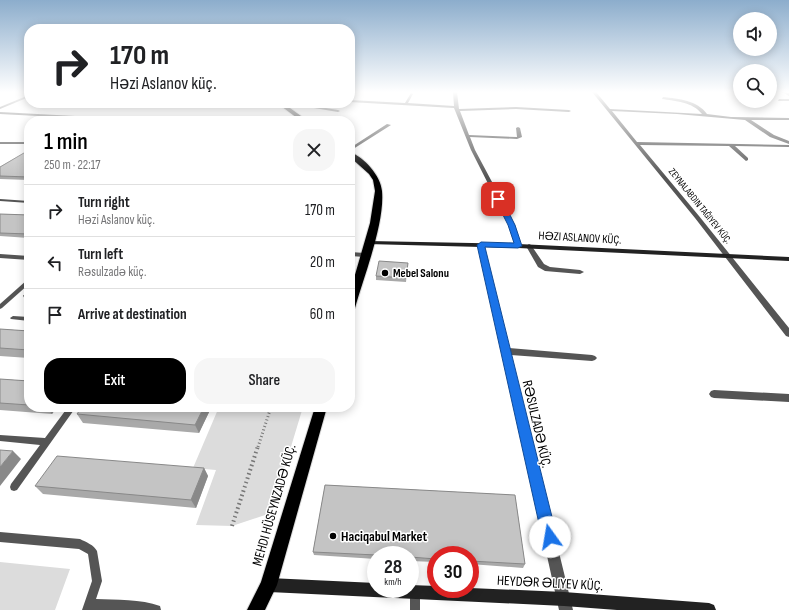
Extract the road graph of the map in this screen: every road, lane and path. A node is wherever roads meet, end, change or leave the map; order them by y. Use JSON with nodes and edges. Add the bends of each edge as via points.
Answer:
{"nodes":[{"id":1,"x":462,"y":120,"type":"edge"},
{"id":2,"x":617,"y":120,"type":"edge"},
{"id":3,"x":749,"y":120,"type":"edge"},
{"id":4,"x":389,"y":125,"type":"dead end"},
{"id":5,"x":518,"y":128,"type":"dead end"},
{"id":6,"x":468,"y":136,"type":"junction"},
{"id":7,"x":0,"y":143,"type":"edge"},
{"id":8,"x":24,"y":143,"type":"edge"},
{"id":9,"x":635,"y":143,"type":"junction"},
{"id":10,"x":730,"y":144,"type":"junction"},
{"id":11,"x":789,"y":145,"type":"edge"},
{"id":12,"x":355,"y":147,"type":"edge"},
{"id":13,"x":355,"y":158,"type":"edge"},
{"id":14,"x":746,"y":159,"type":"dead end"},
{"id":15,"x":0,"y":200,"type":"edge"},
{"id":16,"x":24,"y":202,"type":"edge"},
{"id":17,"x":369,"y":243,"type":"junction"},
{"id":18,"x":481,"y":245,"type":"junction"},
{"id":19,"x":518,"y":246,"type":"junction"},
{"id":20,"x":529,"y":246,"type":"junction"},
{"id":21,"x":355,"y":254,"type":"edge"},
{"id":22,"x":365,"y":255,"type":"junction"},
{"id":23,"x":0,"y":256,"type":"edge"},
{"id":24,"x":729,"y":257,"type":"junction"},
{"id":25,"x":24,"y":258,"type":"edge"},
{"id":26,"x":789,"y":259,"type":"edge"},
{"id":27,"x":580,"y":272,"type":"dead end"},
{"id":28,"x":24,"y":285,"type":"edge"},
{"id":29,"x":355,"y":290,"type":"edge"},
{"id":30,"x":0,"y":307,"type":"edge"},
{"id":31,"x":13,"y":318,"type":"dead end"},
{"id":32,"x":24,"y":319,"type":"edge"},
{"id":33,"x":789,"y":334,"type":"edge"},
{"id":34,"x":506,"y":351,"type":"junction"},
{"id":35,"x":592,"y":358,"type":"dead end"},
{"id":36,"x":714,"y":394,"type":"dead end"},
{"id":37,"x":789,"y":398,"type":"edge"},
{"id":38,"x":68,"y":412,"type":"edge"},
{"id":39,"x":269,"y":412,"type":"edge"},
{"id":40,"x":320,"y":412,"type":"edge"},
{"id":41,"x":0,"y":438,"type":"edge"},
{"id":42,"x":47,"y":442,"type":"junction"},
{"id":43,"x":14,"y":487,"type":"dead end"},
{"id":44,"x":232,"y":526,"type":"dead end"},
{"id":45,"x":0,"y":537,"type":"edge"},
{"id":46,"x":269,"y":585,"type":"junction"},
{"id":47,"x":367,"y":590,"type":"edge"},
{"id":48,"x":419,"y":592,"type":"edge"},
{"id":49,"x":415,"y":598,"type":"edge"},
{"id":50,"x":565,"y":604,"type":"edge"},
{"id":51,"x":89,"y":607,"type":"edge"},
{"id":52,"x":156,"y":610,"type":"edge"},
{"id":53,"x":256,"y":610,"type":"edge"},
{"id":54,"x":415,"y":610,"type":"edge"},
{"id":55,"x":709,"y":610,"type":"edge"}],
"edges":[{"from":1,"to":6,"type":"street"},
{"from":2,"to":9,"type":"street"},
{"from":3,"to":11,"type":"street"},
{"from":4,"to":12,"type":"street"},
{"from":5,"to":6,"type":"street","via":[[520,137],[517,138]]},
{"from":6,"to":19,"type":"street","via":[[512,225]]},
{"from":7,"to":8,"type":"lane"},
{"from":9,"to":10,"type":"street"},
{"from":9,"to":24,"type":"street"},
{"from":10,"to":11,"type":"street"},
{"from":10,"to":14,"type":"street"},
{"from":13,"to":17,"type":"main road","via":[[377,181],[379,192]]},
{"from":15,"to":16,"type":"lane"},
{"from":17,"to":18,"type":"main road","name":"HƏZI ASLANOV KÜÇ."},
{"from":17,"to":22,"type":"main road"},
{"from":18,"to":19,"type":"main road","name":"HƏZI ASLANOV KÜÇ."},
{"from":18,"to":34,"type":"street","name":"RƏSULZADƏ KÜÇ."},
{"from":19,"to":20,"type":"main road","name":"HƏZI ASLANOV KÜÇ."},
{"from":20,"to":24,"type":"main road","name":"HƏZI ASLANOV KÜÇ."},
{"from":20,"to":27,"type":"street","via":[[541,265],[548,269]]},
{"from":21,"to":22,"type":"lane"},
{"from":22,"to":29,"type":"main road"},
{"from":23,"to":25,"type":"lane"},
{"from":24,"to":26,"type":"main road","name":"HƏZI ASLANOV KÜÇ."},
{"from":24,"to":33,"type":"street"},
{"from":28,"to":30,"type":"lane"},
{"from":31,"to":32,"type":"lane"},
{"from":34,"to":35,"type":"street"},
{"from":34,"to":50,"type":"street","name":"RƏSULZADƏ KÜÇ."},
{"from":36,"to":37,"type":"street"},
{"from":38,"to":42,"type":"lane"},
{"from":39,"to":44,"type":"path"},
{"from":40,"to":46,"type":"main road","name":"MEHDI HÜSEYNZADƏ KÜÇ."},
{"from":41,"to":42,"type":"lane"},
{"from":42,"to":43,"type":"lane"},
{"from":45,"to":51,"type":"lane","via":[[80,544],[92,551],[97,581]]},
{"from":46,"to":47,"type":"main road","name":"HEYDƏR ƏLIYEV KÜÇ."},
{"from":46,"to":53,"type":"main road","name":"MEHDI HÜSEYNZADƏ KÜÇ."},
{"from":48,"to":50,"type":"main road","name":"HEYDƏR ƏLIYEV KÜÇ."},
{"from":49,"to":54,"type":"lane"},
{"from":50,"to":55,"type":"main road","name":"HEYDƏR ƏLIYEV KÜÇ."},
{"from":51,"to":52,"type":"lane","via":[[134,606]]}]}
